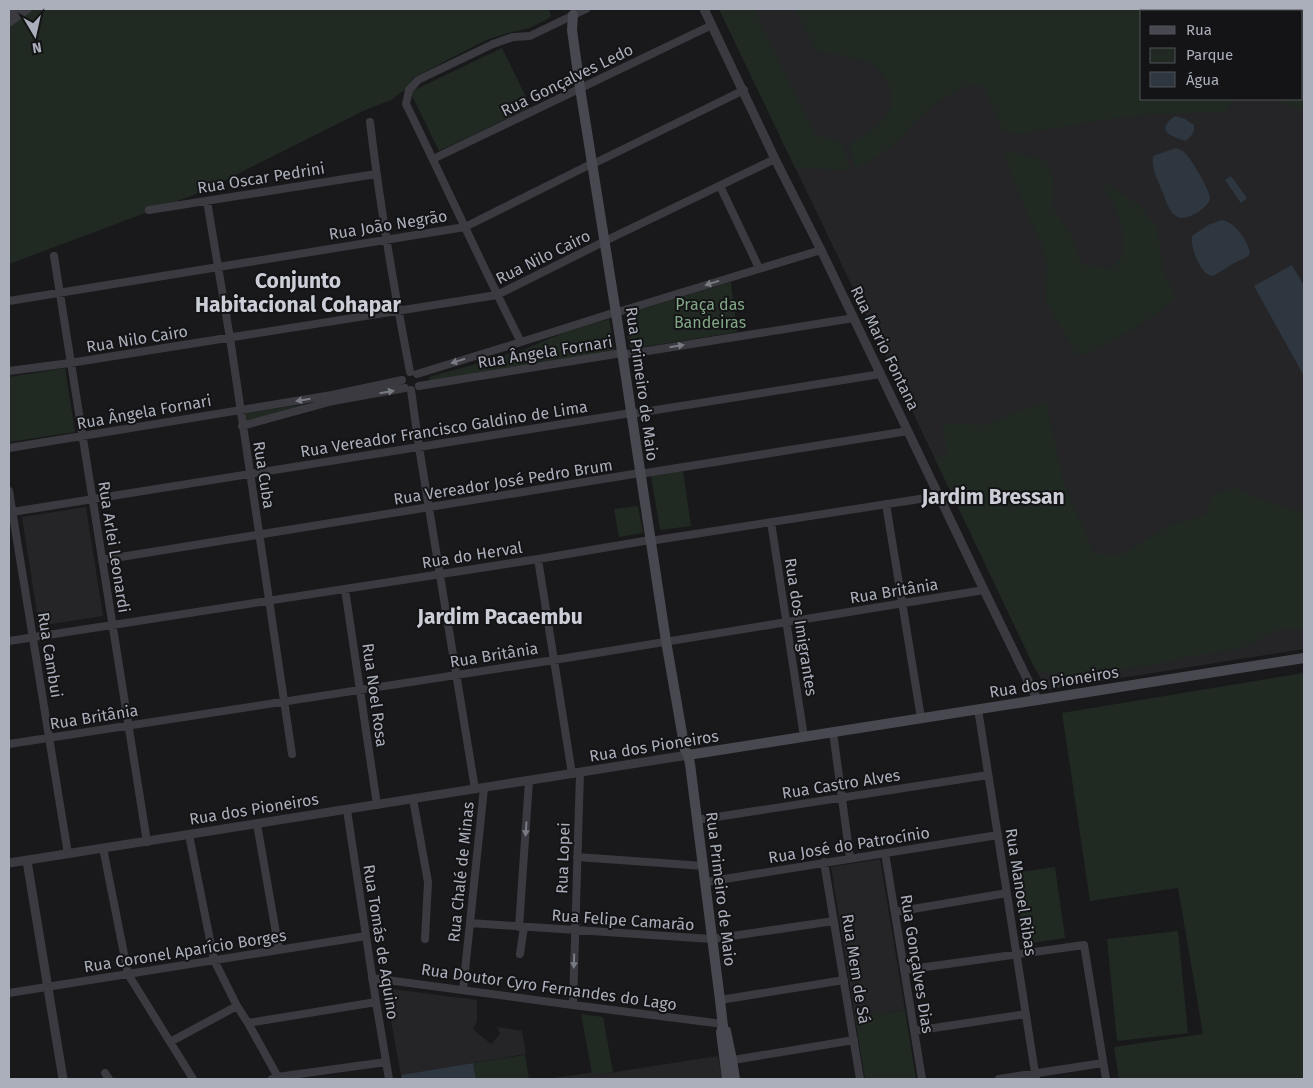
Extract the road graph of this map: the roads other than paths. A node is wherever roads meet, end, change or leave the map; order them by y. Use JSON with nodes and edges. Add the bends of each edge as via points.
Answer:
{"nodes":[{"id":1,"x":9,"y":9,"type":"edge"},
{"id":2,"x":26,"y":9,"type":"edge"},
{"id":3,"x":586,"y":9,"type":"edge"},
{"id":4,"x":704,"y":9,"type":"edge"},
{"id":5,"x":572,"y":12,"type":"edge"},
{"id":6,"x":17,"y":16,"type":"junction"},
{"id":7,"x":9,"y":22,"type":"edge"},
{"id":8,"x":712,"y":25,"type":"junction"},
{"id":9,"x":583,"y":87,"type":"junction"},
{"id":10,"x":744,"y":90,"type":"junction"},
{"id":11,"x":370,"y":122,"type":"dead end"},
{"id":12,"x":433,"y":159,"type":"junction"},
{"id":13,"x":775,"y":159,"type":"junction"},
{"id":14,"x":595,"y":163,"type":"junction"},
{"id":15,"x":376,"y":174,"type":"junction"},
{"id":16,"x":720,"y":186,"type":"junction"},
{"id":17,"x":207,"y":200,"type":"junction"},
{"id":18,"x":149,"y":210,"type":"dead end"},
{"id":19,"x":465,"y":227,"type":"junction"},
{"id":20,"x":387,"y":240,"type":"junction"},
{"id":21,"x":608,"y":240,"type":"junction"},
{"id":22,"x":821,"y":250,"type":"junction"},
{"id":23,"x":54,"y":256,"type":"dead end"},
{"id":24,"x":217,"y":266,"type":"junction"},
{"id":25,"x":759,"y":268,"type":"junction"},
{"id":26,"x":59,"y":292,"type":"junction"},
{"id":27,"x":497,"y":295,"type":"junction"},
{"id":28,"x":9,"y":300,"type":"edge"},
{"id":29,"x":398,"y":311,"type":"junction"},
{"id":30,"x":619,"y":311,"type":"junction"},
{"id":31,"x":854,"y":318,"type":"junction"},
{"id":32,"x":230,"y":338,"type":"junction"},
{"id":33,"x":522,"y":342,"type":"junction"},
{"id":34,"x":626,"y":353,"type":"junction"},
{"id":35,"x":70,"y":363,"type":"junction"},
{"id":36,"x":9,"y":371,"type":"edge"},
{"id":37,"x":414,"y":373,"type":"junction"},
{"id":38,"x":881,"y":374,"type":"junction"},
{"id":39,"x":402,"y":380,"type":"junction"},
{"id":40,"x":419,"y":386,"type":"junction"},
{"id":41,"x":408,"y":389,"type":"junction"},
{"id":42,"x":333,"y":398,"type":"junction"},
{"id":43,"x":240,"y":409,"type":"junction"},
{"id":44,"x":634,"y":413,"type":"junction"},
{"id":45,"x":242,"y":426,"type":"junction"},
{"id":46,"x":908,"y":431,"type":"junction"},
{"id":47,"x":82,"y":436,"type":"junction"},
{"id":48,"x":419,"y":447,"type":"junction"},
{"id":49,"x":9,"y":448,"type":"edge"},
{"id":50,"x":643,"y":473,"type":"junction"},
{"id":51,"x":250,"y":474,"type":"junction"},
{"id":52,"x":9,"y":491,"type":"edge"},
{"id":53,"x":939,"y":496,"type":"junction"},
{"id":54,"x":92,"y":499,"type":"junction"},
{"id":55,"x":886,"y":504,"type":"junction"},
{"id":56,"x":429,"y":508,"type":"junction"},
{"id":57,"x":12,"y":512,"type":"junction"},
{"id":58,"x":771,"y":522,"type":"junction"},
{"id":59,"x":259,"y":535,"type":"junction"},
{"id":60,"x":653,"y":540,"type":"junction"},
{"id":61,"x":18,"y":543,"type":"junction"},
{"id":62,"x":9,"y":545,"type":"edge"},
{"id":63,"x":538,"y":558,"type":"junction"},
{"id":64,"x":102,"y":560,"type":"junction"},
{"id":65,"x":440,"y":574,"type":"junction"},
{"id":66,"x":345,"y":589,"type":"junction"},
{"id":67,"x":984,"y":590,"type":"junction"},
{"id":68,"x":269,"y":600,"type":"junction"},
{"id":69,"x":902,"y":604,"type":"junction"},
{"id":70,"x":786,"y":622,"type":"junction"},
{"id":71,"x":112,"y":625,"type":"junction"},
{"id":72,"x":33,"y":637,"type":"junction"},
{"id":73,"x":9,"y":641,"type":"edge"},
{"id":74,"x":669,"y":641,"type":"junction"},
{"id":75,"x":1304,"y":658,"type":"edge"},
{"id":76,"x":554,"y":660,"type":"junction"},
{"id":77,"x":456,"y":675,"type":"junction"},
{"id":78,"x":360,"y":689,"type":"junction"},
{"id":79,"x":1039,"y":700,"type":"junction"},
{"id":80,"x":284,"y":701,"type":"junction"},
{"id":81,"x":978,"y":709,"type":"junction"},
{"id":82,"x":921,"y":718,"type":"junction"},
{"id":83,"x":128,"y":726,"type":"junction"},
{"id":84,"x":833,"y":732,"type":"junction"},
{"id":85,"x":804,"y":737,"type":"junction"},
{"id":86,"x":49,"y":738,"type":"junction"},
{"id":87,"x":9,"y":744,"type":"edge"},
{"id":88,"x":292,"y":754,"type":"dead end"},
{"id":89,"x":688,"y":756,"type":"junction"},
{"id":90,"x":576,"y":773,"type":"junction"},
{"id":91,"x":988,"y":775,"type":"junction"},
{"id":92,"x":530,"y":780,"type":"junction"},
{"id":93,"x":479,"y":788,"type":"junction"},
{"id":94,"x":841,"y":798,"type":"junction"},
{"id":95,"x":413,"y":799,"type":"junction"},
{"id":96,"x":378,"y":805,"type":"junction"},
{"id":97,"x":347,"y":810,"type":"junction"},
{"id":98,"x":697,"y":820,"type":"junction"},
{"id":99,"x":257,"y":824,"type":"junction"},
{"id":100,"x":189,"y":835,"type":"junction"},
{"id":101,"x":998,"y":835,"type":"junction"},
{"id":102,"x":146,"y":842,"type":"junction"},
{"id":103,"x":103,"y":848,"type":"junction"},
{"id":104,"x":885,"y":853,"type":"junction"},
{"id":105,"x":68,"y":854,"type":"junction"},
{"id":106,"x":577,"y":857,"type":"junction"},
{"id":107,"x":850,"y":858,"type":"junction"},
{"id":108,"x":27,"y":860,"type":"junction"},
{"id":109,"x":824,"y":862,"type":"junction"},
{"id":110,"x":9,"y":864,"type":"edge"},
{"id":111,"x":704,"y":866,"type":"junction"},
{"id":112,"x":706,"y":882,"type":"junction"},
{"id":113,"x":1007,"y":893,"type":"junction"},
{"id":114,"x":894,"y":912,"type":"junction"},
{"id":115,"x":834,"y":921,"type":"junction"},
{"id":116,"x":470,"y":923,"type":"junction"},
{"id":117,"x":522,"y":927,"type":"junction"},
{"id":118,"x":575,"y":930,"type":"junction"},
{"id":119,"x":366,"y":936,"type":"junction"},
{"id":120,"x":424,"y":939,"type":"dead end"},
{"id":121,"x":712,"y":939,"type":"junction"},
{"id":122,"x":279,"y":950,"type":"junction"},
{"id":123,"x":520,"y":954,"type":"dead end"},
{"id":124,"x":1017,"y":954,"type":"junction"},
{"id":125,"x":214,"y":960,"type":"junction"},
{"id":126,"x":904,"y":970,"type":"junction"},
{"id":127,"x":128,"y":974,"type":"junction"},
{"id":128,"x":372,"y":978,"type":"junction"},
{"id":129,"x":844,"y":980,"type":"junction"},
{"id":130,"x":48,"y":986,"type":"junction"},
{"id":131,"x":463,"y":990,"type":"junction"},
{"id":132,"x":9,"y":993,"type":"edge"},
{"id":133,"x":720,"y":1000,"type":"junction"},
{"id":134,"x":376,"y":1002,"type":"junction"},
{"id":135,"x":573,"y":1005,"type":"junction"},
{"id":136,"x":237,"y":1006,"type":"junction"},
{"id":137,"x":1026,"y":1014,"type":"junction"},
{"id":138,"x":248,"y":1023,"type":"junction"},
{"id":139,"x":723,"y":1025,"type":"junction"},
{"id":140,"x":914,"y":1031,"type":"junction"},
{"id":141,"x":854,"y":1040,"type":"junction"},
{"id":142,"x":170,"y":1042,"type":"junction"},
{"id":143,"x":729,"y":1060,"type":"junction"},
{"id":144,"x":386,"y":1062,"type":"junction"},
{"id":145,"x":1103,"y":1062,"type":"junction"},
{"id":146,"x":1036,"y":1076,"type":"edge"},
{"id":147,"x":276,"y":1078,"type":"edge"},
{"id":148,"x":63,"y":1079,"type":"edge"},
{"id":149,"x":193,"y":1079,"type":"edge"},
{"id":150,"x":390,"y":1079,"type":"edge"},
{"id":151,"x":727,"y":1079,"type":"edge"},
{"id":152,"x":735,"y":1079,"type":"edge"},
{"id":153,"x":860,"y":1079,"type":"edge"},
{"id":154,"x":922,"y":1079,"type":"edge"},
{"id":155,"x":998,"y":1079,"type":"edge"},
{"id":156,"x":1106,"y":1079,"type":"edge"}],
"edges":[{"from":1,"to":6,"type":"street"},
{"from":2,"to":6,"type":"street"},
{"from":3,"to":5,"type":"street"},
{"from":4,"to":8,"type":"street","name":"Rua Mario Fontana"},
{"from":5,"to":9,"type":"main road","name":"Rua Primeiro de Maio","via":[[572,30]]},
{"from":5,"to":12,"type":"street","via":[[562,21],[530,36],[513,37],[493,44],[418,80],[409,90],[406,104]]},
{"from":6,"to":7,"type":"street"},
{"from":8,"to":9,"type":"street","name":"Rua Gonçalves Ledo"},
{"from":8,"to":10,"type":"street","name":"Rua Mario Fontana"},
{"from":9,"to":12,"type":"street","name":"Rua Gonçalves Ledo"},
{"from":9,"to":14,"type":"main road","name":"Rua Primeiro de Maio"},
{"from":10,"to":13,"type":"street","name":"Rua Mario Fontana"},
{"from":10,"to":14,"type":"street","name":"Rua João Negrão"},
{"from":11,"to":15,"type":"street"},
{"from":12,"to":19,"type":"street"},
{"from":13,"to":16,"type":"street","name":"Rua Nilo Cairo"},
{"from":13,"to":22,"type":"street","name":"Rua Mario Fontana"},
{"from":14,"to":19,"type":"street","name":"Rua João Negrão"},
{"from":14,"to":21,"type":"main road","name":"Rua Primeiro de Maio"},
{"from":15,"to":17,"type":"street","name":"Rua Oscar Pedrini"},
{"from":15,"to":20,"type":"street"},
{"from":16,"to":21,"type":"street","name":"Rua Nilo Cairo"},
{"from":16,"to":25,"type":"street"},
{"from":17,"to":18,"type":"street","name":"Rua Oscar Pedrini"},
{"from":17,"to":24,"type":"street","name":"Rua Cuba"},
{"from":19,"to":20,"type":"street","name":"Rua João Negrão"},
{"from":19,"to":27,"type":"street"},
{"from":20,"to":24,"type":"street","name":"Rua João Negrão"},
{"from":20,"to":29,"type":"street"},
{"from":21,"to":27,"type":"street","name":"Rua Nilo Cairo"},
{"from":21,"to":30,"type":"main road","name":"Rua Primeiro de Maio"},
{"from":22,"to":25,"type":"street"},
{"from":22,"to":31,"type":"street","name":"Rua Mario Fontana"},
{"from":23,"to":26,"type":"street","name":"Rua Arlei Leonardi"},
{"from":24,"to":26,"type":"street","name":"Rua João Negrão"},
{"from":24,"to":32,"type":"street","name":"Rua Cuba"},
{"from":25,"to":30,"type":"street","one_way":true},
{"from":26,"to":28,"type":"street","name":"Rua João Negrão"},
{"from":26,"to":35,"type":"street","name":"Rua Arlei Leonardi"},
{"from":27,"to":29,"type":"street","name":"Rua Nilo Cairo"},
{"from":27,"to":33,"type":"street"},
{"from":29,"to":32,"type":"street","name":"Rua Nilo Cairo"},
{"from":29,"to":37,"type":"street"},
{"from":30,"to":33,"type":"street"},
{"from":30,"to":34,"type":"main road","name":"Rua Primeiro de Maio"},
{"from":34,"to":31,"type":"street","name":"Rua Ângela Fornari","one_way":true},
{"from":31,"to":38,"type":"street","name":"Rua Mario Fontana"},
{"from":32,"to":35,"type":"street","name":"Rua Nilo Cairo"},
{"from":32,"to":43,"type":"street","name":"Rua Cuba"},
{"from":33,"to":37,"type":"street","one_way":true},
{"from":34,"to":40,"type":"street","name":"Rua Ângela Fornari"},
{"from":34,"to":44,"type":"main road","name":"Rua Primeiro de Maio"},
{"from":35,"to":36,"type":"street","name":"Rua Nilo Cairo"},
{"from":35,"to":47,"type":"street","name":"Rua Arlei Leonardi"},
{"from":37,"to":39,"type":"street","via":[[405,374]]},
{"from":37,"to":40,"type":"street","via":[[421,381]]},
{"from":38,"to":44,"type":"street","name":"Rua Vereador Francisco Galdino de Lima"},
{"from":38,"to":46,"type":"street","name":"Rua Mario Fontana"},
{"from":39,"to":41,"type":"street"},
{"from":39,"to":42,"type":"street","name":"Rua Ângela Fornari"},
{"from":40,"to":41,"type":"street","via":[[414,390]]},
{"from":42,"to":41,"type":"street","name":"Rua Ângela Fornari","one_way":true},
{"from":41,"to":48,"type":"street","name":"Rua Chalé de Minas"},
{"from":42,"to":43,"type":"street","name":"Rua Ângela Fornari","one_way":true},
{"from":42,"to":45,"type":"street","name":"Rua Ângela Fornari"},
{"from":43,"to":45,"type":"street","name":"Rua Cuba"},
{"from":43,"to":47,"type":"street","name":"Rua Ângela Fornari"},
{"from":44,"to":48,"type":"street","name":"Rua Vereador Francisco Galdino de Lima"},
{"from":44,"to":50,"type":"main road","name":"Rua Primeiro de Maio"},
{"from":45,"to":51,"type":"street","name":"Rua Cuba"},
{"from":46,"to":50,"type":"street","name":"Rua Vereador José Pedro Brum"},
{"from":46,"to":53,"type":"street","name":"Rua Mario Fontana"},
{"from":47,"to":49,"type":"street","name":"Rua Ângela Fornari"},
{"from":47,"to":54,"type":"street","name":"Rua Arlei Leonardi"},
{"from":48,"to":51,"type":"street","name":"Rua Vereador Francisco Galdino de Lima"},
{"from":48,"to":56,"type":"street","name":"Rua Chalé de Minas"},
{"from":50,"to":56,"type":"street","name":"Rua Vereador José Pedro Brum"},
{"from":50,"to":60,"type":"main road","name":"Rua Primeiro de Maio"},
{"from":51,"to":54,"type":"street","name":"Rua Vereador Francisco Galdino de Lima"},
{"from":51,"to":59,"type":"street","name":"Rua Cuba"},
{"from":52,"to":57,"type":"street","name":"Rua Cambui"},
{"from":53,"to":55,"type":"street","name":"Rua do Herval"},
{"from":53,"to":67,"type":"street","name":"Rua Mario Fontana"},
{"from":54,"to":57,"type":"street","name":"Rua Vereador Francisco Galdino de Lima"},
{"from":54,"to":64,"type":"street","name":"Rua Arlei Leonardi"},
{"from":55,"to":58,"type":"street","name":"Rua do Herval"},
{"from":55,"to":69,"type":"street"},
{"from":56,"to":59,"type":"street","name":"Rua Vereador José Pedro Brum"},
{"from":56,"to":65,"type":"street","name":"Rua Chalé de Minas"},
{"from":57,"to":61,"type":"street","name":"Rua Cambui"},
{"from":58,"to":60,"type":"street","name":"Rua do Herval"},
{"from":58,"to":70,"type":"street","name":"Rua dos Imigrantes"},
{"from":59,"to":64,"type":"street","name":"Rua Vereador José Pedro Brum"},
{"from":59,"to":68,"type":"street","name":"Rua Cuba"},
{"from":60,"to":63,"type":"street","name":"Rua do Herval"},
{"from":60,"to":74,"type":"main road","name":"Rua Primeiro de Maio"},
{"from":61,"to":62,"type":"street"},
{"from":61,"to":72,"type":"street","name":"Rua Cambui"},
{"from":63,"to":65,"type":"street","name":"Rua do Herval"},
{"from":63,"to":76,"type":"street","name":"Rua Lopei"},
{"from":64,"to":71,"type":"street","name":"Rua Arlei Leonardi"},
{"from":65,"to":66,"type":"street","name":"Rua do Herval"},
{"from":65,"to":77,"type":"street","name":"Rua Chalé de Minas"},
{"from":66,"to":68,"type":"street","name":"Rua do Herval"},
{"from":66,"to":78,"type":"street","name":"Rua Noel Rosa"},
{"from":67,"to":69,"type":"street","name":"Rua Britânia"},
{"from":67,"to":79,"type":"street","name":"Rua Mario Fontana"},
{"from":68,"to":71,"type":"street","name":"Rua do Herval"},
{"from":68,"to":80,"type":"street","name":"Rua Cuba"},
{"from":69,"to":70,"type":"street","name":"Rua Britânia"},
{"from":69,"to":82,"type":"street"},
{"from":70,"to":74,"type":"street","name":"Rua Britânia"},
{"from":70,"to":85,"type":"street","name":"Rua dos Imigrantes"},
{"from":71,"to":72,"type":"street","name":"Rua do Herval"},
{"from":71,"to":83,"type":"street","name":"Rua Arlei Leonardi"},
{"from":72,"to":73,"type":"street","name":"Rua do Herval"},
{"from":72,"to":86,"type":"street","name":"Rua Cambui"},
{"from":74,"to":76,"type":"street","name":"Rua Britânia"},
{"from":74,"to":89,"type":"main road","name":"Rua Primeiro de Maio"},
{"from":75,"to":79,"type":"main road","name":"Rua dos Pioneiros"},
{"from":76,"to":77,"type":"street","name":"Rua Britânia"},
{"from":76,"to":90,"type":"street","name":"Rua Lopei"},
{"from":77,"to":78,"type":"street","name":"Rua Britânia"},
{"from":77,"to":93,"type":"street","name":"Rua Chalé de Minas"},
{"from":78,"to":80,"type":"street","name":"Rua Britânia"},
{"from":78,"to":96,"type":"street","name":"Rua Noel Rosa"},
{"from":79,"to":81,"type":"main road","name":"Rua dos Pioneiros"},
{"from":80,"to":83,"type":"street","name":"Rua Britânia"},
{"from":80,"to":88,"type":"street","name":"Rua Cuba"},
{"from":81,"to":82,"type":"main road","name":"Rua dos Pioneiros"},
{"from":81,"to":91,"type":"street","name":"Rua Manoel Ribas"},
{"from":82,"to":84,"type":"main road","name":"Rua dos Pioneiros"},
{"from":83,"to":86,"type":"street","name":"Rua Britânia"},
{"from":83,"to":102,"type":"street","name":"Rua Arlei Leonardi"},
{"from":84,"to":85,"type":"main road","name":"Rua dos Pioneiros"},
{"from":84,"to":94,"type":"street"},
{"from":85,"to":89,"type":"main road","name":"Rua dos Pioneiros"},
{"from":86,"to":87,"type":"street","name":"Rua Britânia"},
{"from":86,"to":105,"type":"street","name":"Rua Cambui"},
{"from":89,"to":90,"type":"street","name":"Rua dos Pioneiros"},
{"from":89,"to":98,"type":"main road","name":"Rua Primeiro de Maio"},
{"from":90,"to":92,"type":"street","name":"Rua dos Pioneiros"},
{"from":90,"to":106,"type":"street","name":"Rua Lopei"},
{"from":91,"to":94,"type":"street","name":"Rua Castro Alves"},
{"from":91,"to":101,"type":"street","name":"Rua Manoel Ribas"},
{"from":92,"to":93,"type":"street","name":"Rua dos Pioneiros"},
{"from":92,"to":117,"type":"street","one_way":true},
{"from":93,"to":95,"type":"street","name":"Rua dos Pioneiros"},
{"from":93,"to":116,"type":"street","name":"Rua Chalé de Minas"},
{"from":94,"to":98,"type":"street","name":"Rua Castro Alves"},
{"from":94,"to":107,"type":"street"},
{"from":95,"to":96,"type":"street","name":"Rua dos Pioneiros"},
{"from":95,"to":120,"type":"street","via":[[428,882]]},
{"from":96,"to":97,"type":"street","name":"Rua dos Pioneiros"},
{"from":97,"to":99,"type":"street","name":"Rua dos Pioneiros"},
{"from":97,"to":119,"type":"street","name":"Rua Tomás de Aquino"},
{"from":98,"to":111,"type":"main road","name":"Rua Primeiro de Maio"},
{"from":99,"to":100,"type":"street","name":"Rua dos Pioneiros"},
{"from":99,"to":122,"type":"street"},
{"from":100,"to":102,"type":"street","name":"Rua dos Pioneiros"},
{"from":100,"to":125,"type":"street"},
{"from":101,"to":104,"type":"street","name":"Rua José do Patrocínio"},
{"from":101,"to":113,"type":"street","name":"Rua Manoel Ribas"},
{"from":102,"to":103,"type":"street","name":"Rua dos Pioneiros"},
{"from":103,"to":105,"type":"street","name":"Rua dos Pioneiros"},
{"from":103,"to":127,"type":"street"},
{"from":104,"to":107,"type":"street","name":"Rua José do Patrocínio"},
{"from":104,"to":114,"type":"street","name":"Rua Gonçalves Dias"},
{"from":105,"to":108,"type":"street","name":"Rua dos Pioneiros"},
{"from":106,"to":111,"type":"street"},
{"from":106,"to":118,"type":"street","name":"Rua Lopei"},
{"from":107,"to":109,"type":"street","name":"Rua José do Patrocínio"},
{"from":108,"to":110,"type":"street","name":"Rua dos Pioneiros"},
{"from":108,"to":130,"type":"street"},
{"from":109,"to":112,"type":"street","name":"Rua José do Patrocínio"},
{"from":109,"to":115,"type":"street","name":"Rua Mem de Sá"},
{"from":111,"to":112,"type":"main road","name":"Rua Primeiro de Maio"},
{"from":112,"to":121,"type":"main road","name":"Rua Primeiro de Maio"},
{"from":113,"to":114,"type":"street"},
{"from":113,"to":124,"type":"street","name":"Rua Manoel Ribas"},
{"from":114,"to":126,"type":"street","name":"Rua Gonçalves Dias"},
{"from":115,"to":121,"type":"street","name":"Rua Felipe Camarão"},
{"from":115,"to":129,"type":"street","name":"Rua Mem de Sá"},
{"from":116,"to":117,"type":"street","name":"Rua Felipe Camarão"},
{"from":116,"to":131,"type":"street","name":"Rua Chalé de Minas"},
{"from":117,"to":118,"type":"street","name":"Rua Felipe Camarão"},
{"from":117,"to":123,"type":"street"},
{"from":118,"to":121,"type":"street","name":"Rua Felipe Camarão"},
{"from":118,"to":135,"type":"street","name":"Rua Lopei","one_way":true},
{"from":119,"to":122,"type":"street","name":"Rua Coronel Aparício Borges"},
{"from":119,"to":128,"type":"street","name":"Rua Tomás de Aquino"},
{"from":121,"to":133,"type":"main road","name":"Rua Primeiro de Maio"},
{"from":122,"to":125,"type":"street","name":"Rua Coronel Aparício Borges"},
{"from":124,"to":126,"type":"street"},
{"from":124,"to":137,"type":"street","name":"Rua Manoel Ribas"},
{"from":124,"to":145,"type":"street","via":[[1084,945]]},
{"from":125,"to":127,"type":"street","name":"Rua Coronel Aparício Borges"},
{"from":125,"to":136,"type":"street"},
{"from":126,"to":140,"type":"street","name":"Rua Gonçalves Dias"},
{"from":127,"to":130,"type":"street","name":"Rua Coronel Aparício Borges"},
{"from":127,"to":142,"type":"street"},
{"from":128,"to":131,"type":"street","name":"Rua Doutor Cyro Fernandes do Lago"},
{"from":128,"to":134,"type":"street","name":"Rua Tomás de Aquino"},
{"from":129,"to":133,"type":"street"},
{"from":129,"to":141,"type":"street","name":"Rua Mem de Sá"},
{"from":130,"to":132,"type":"street","name":"Rua Coronel Aparício Borges"},
{"from":130,"to":148,"type":"street"},
{"from":131,"to":135,"type":"street","name":"Rua Doutor Cyro Fernandes do Lago"},
{"from":133,"to":139,"type":"main road","name":"Rua Primeiro de Maio"},
{"from":134,"to":138,"type":"street"},
{"from":134,"to":144,"type":"street","name":"Rua Tomás de Aquino"},
{"from":135,"to":139,"type":"street","name":"Rua Doutor Cyro Fernandes do Lago"},
{"from":136,"to":138,"type":"street"},
{"from":136,"to":142,"type":"street"},
{"from":137,"to":140,"type":"street"},
{"from":137,"to":146,"type":"street","name":"Rua Manoel Ribas"},
{"from":138,"to":147,"type":"street"},
{"from":139,"to":143,"type":"main road","name":"Rua Primeiro de Maio","via":[[720,1032]]},
{"from":140,"to":154,"type":"street","name":"Rua Gonçalves Dias"},
{"from":141,"to":143,"type":"street"},
{"from":141,"to":153,"type":"street","name":"Rua Mem de Sá"},
{"from":142,"to":149,"type":"street"},
{"from":143,"to":151,"type":"main road","name":"Rua Primeiro de Maio"},
{"from":143,"to":152,"type":"main road","name":"Rua Primeiro de Maio"},
{"from":144,"to":147,"type":"street"},
{"from":144,"to":150,"type":"street","name":"Rua Tomás de Aquino"},
{"from":145,"to":146,"type":"street"},
{"from":145,"to":156,"type":"street"},
{"from":146,"to":155,"type":"street"}]}
